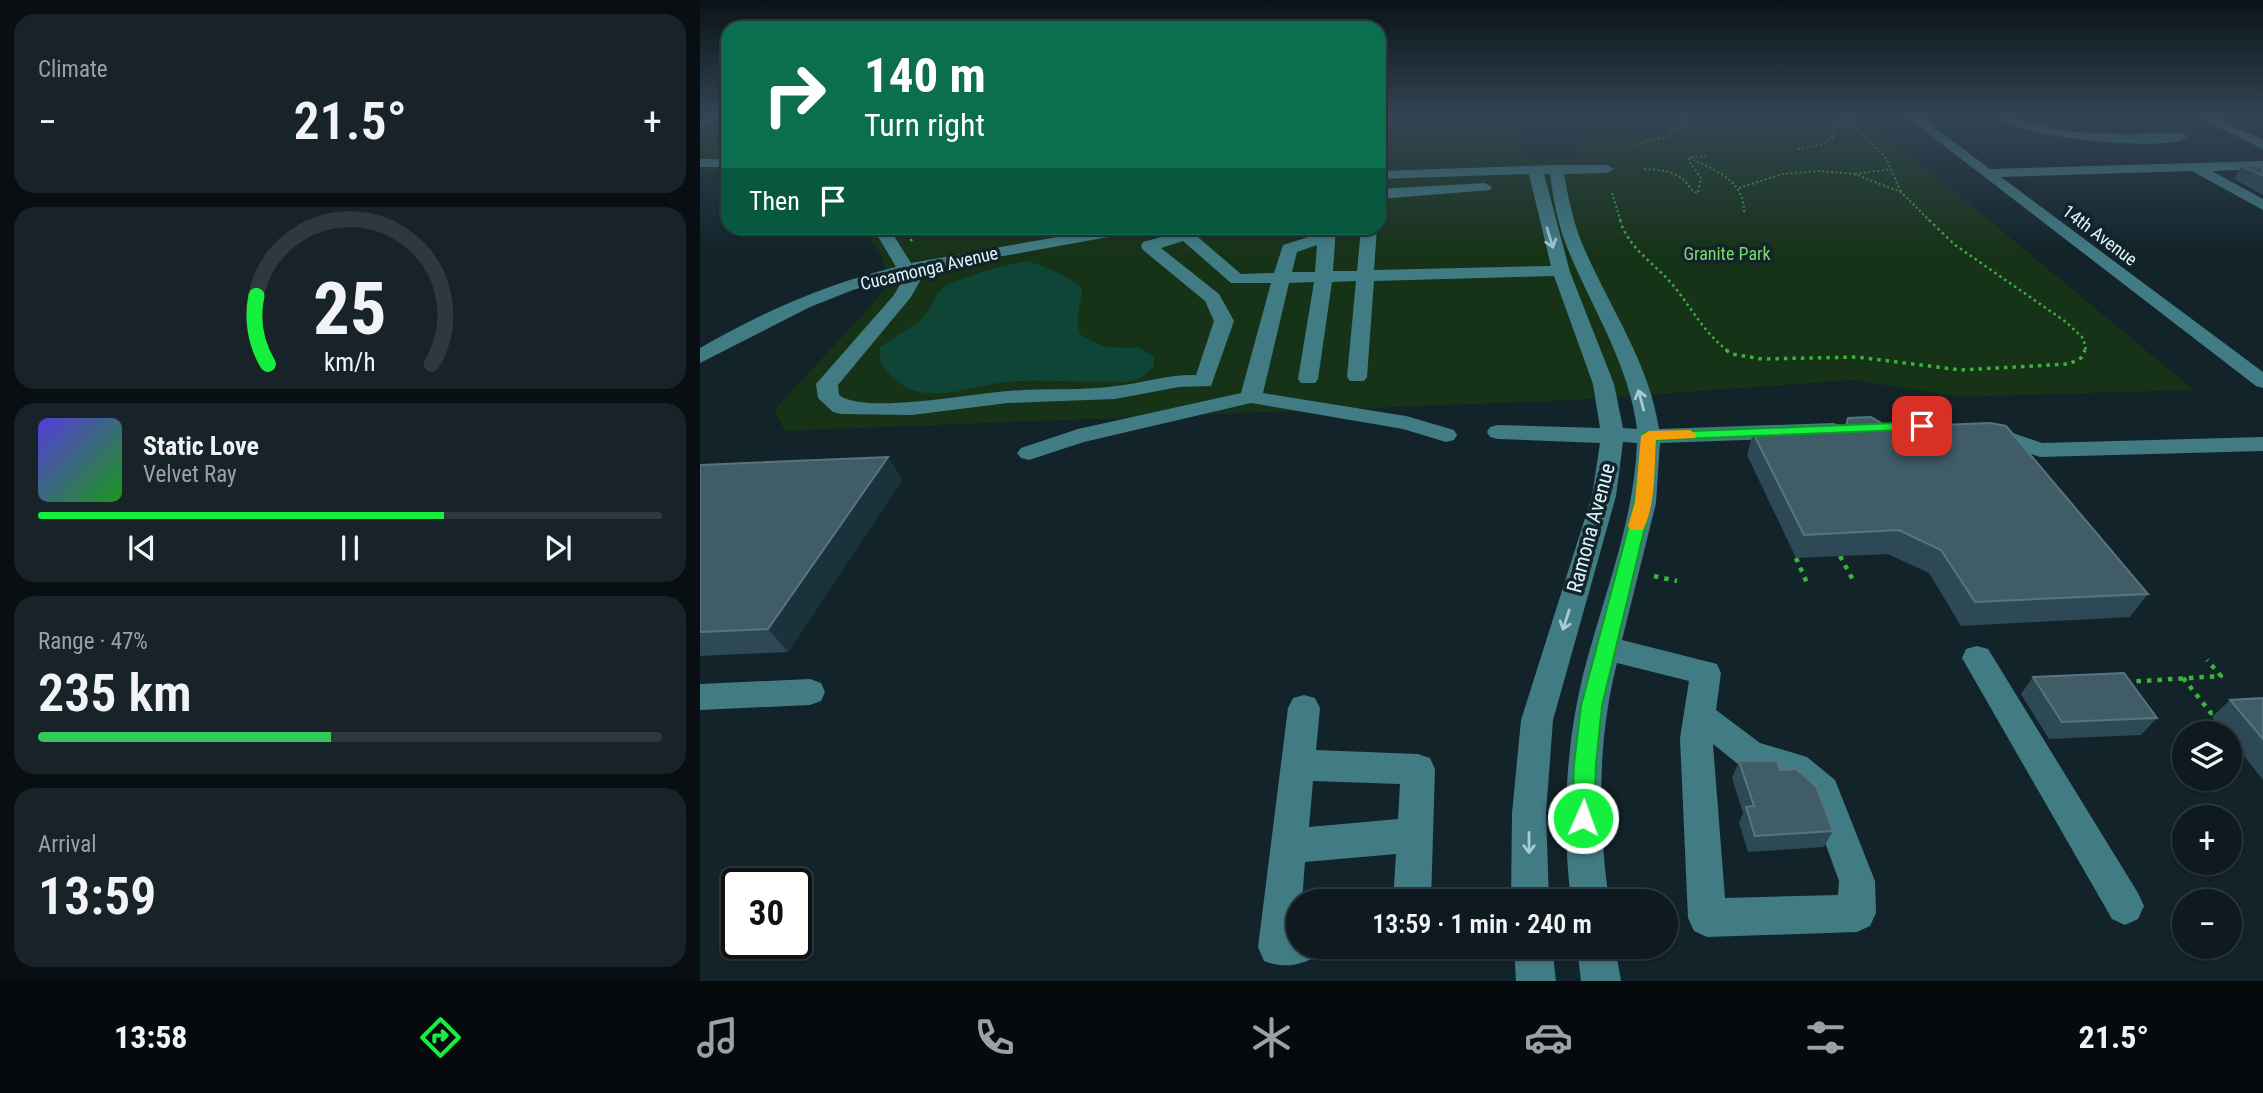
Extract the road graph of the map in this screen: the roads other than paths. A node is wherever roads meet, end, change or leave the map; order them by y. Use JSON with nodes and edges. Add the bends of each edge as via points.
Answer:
{"nodes":[{"id":1,"x":1974,"y":164,"type":"edge"},
{"id":2,"x":2195,"y":167,"type":"junction"},
{"id":3,"x":2261,"y":167,"type":"edge"},
{"id":4,"x":1545,"y":168,"type":"junction"},
{"id":5,"x":1386,"y":169,"type":"edge"},
{"id":6,"x":1606,"y":169,"type":"dead end"},
{"id":7,"x":1986,"y":173,"type":"junction"},
{"id":8,"x":1386,"y":175,"type":"edge"},
{"id":9,"x":1485,"y":187,"type":"dead end"},
{"id":10,"x":1386,"y":194,"type":"edge"},
{"id":11,"x":2263,"y":205,"type":"edge"},
{"id":12,"x":885,"y":235,"type":"edge"},
{"id":13,"x":1057,"y":235,"type":"edge"},
{"id":14,"x":1088,"y":235,"type":"edge"},
{"id":15,"x":1320,"y":235,"type":"edge"},
{"id":16,"x":1327,"y":235,"type":"edge"},
{"id":17,"x":1369,"y":235,"type":"edge"},
{"id":18,"x":906,"y":265,"type":"junction"},
{"id":19,"x":1561,"y":271,"type":"junction"},
{"id":20,"x":1366,"y":275,"type":"junction"},
{"id":21,"x":1324,"y":276,"type":"junction"},
{"id":22,"x":1281,"y":277,"type":"junction"},
{"id":23,"x":1237,"y":279,"type":"junction"},
{"id":24,"x":1213,"y":298,"type":"junction"},
{"id":25,"x":700,"y":341,"type":"edge"},
{"id":26,"x":700,"y":357,"type":"edge"},
{"id":27,"x":1357,"y":377,"type":"dead end"},
{"id":28,"x":1308,"y":379,"type":"dead end"},
{"id":29,"x":2263,"y":382,"type":"edge"},
{"id":30,"x":1251,"y":397,"type":"junction"},
{"id":31,"x":1853,"y":429,"type":"edge"},
{"id":32,"x":1498,"y":432,"type":"dead end"},
{"id":33,"x":1970,"y":433,"type":"edge"},
{"id":34,"x":1446,"y":435,"type":"dead end"},
{"id":35,"x":1611,"y":435,"type":"junction"},
{"id":36,"x":1649,"y":436,"type":"junction"},
{"id":37,"x":2263,"y":443,"type":"edge"},
{"id":38,"x":1029,"y":453,"type":"dead end"},
{"id":39,"x":1605,"y":648,"type":"junction"},
{"id":40,"x":1977,"y":657,"type":"dead end"},
{"id":41,"x":810,"y":692,"type":"dead end"},
{"id":42,"x":700,"y":697,"type":"edge"},
{"id":43,"x":1304,"y":708,"type":"dead end"},
{"id":44,"x":1699,"y":715,"type":"junction"},
{"id":45,"x":1298,"y":765,"type":"junction"},
{"id":46,"x":1415,"y":835,"type":"junction"},
{"id":47,"x":1289,"y":846,"type":"junction"},
{"id":48,"x":1413,"y":889,"type":"edge"},
{"id":49,"x":1530,"y":889,"type":"edge"},
{"id":50,"x":1589,"y":889,"type":"edge"},
{"id":51,"x":2125,"y":906,"type":"dead end"},
{"id":52,"x":1286,"y":946,"type":"edge"},
{"id":53,"x":1534,"y":959,"type":"edge"},
{"id":54,"x":1598,"y":959,"type":"edge"},
{"id":55,"x":1536,"y":981,"type":"edge"},
{"id":56,"x":1601,"y":981,"type":"edge"}],
"edges":[{"from":1,"to":7,"type":"street","name":"14th Avenue"},
{"from":2,"to":3,"type":"street"},
{"from":2,"to":7,"type":"street"},
{"from":2,"to":11,"type":"street"},
{"from":4,"to":5,"type":"street","via":[[1439,165]]},
{"from":4,"to":6,"type":"street"},
{"from":4,"to":8,"type":"street"},
{"from":4,"to":19,"type":"street","name":"Ramona Avenue","one_way":true,"via":[[1545,220]]},
{"from":36,"to":4,"type":"street","name":"Ramona Avenue","one_way":true,"via":[[1637,384]]},
{"from":7,"to":29,"type":"street","name":"14th Avenue"},
{"from":9,"to":10,"type":"street"},
{"from":12,"to":18,"type":"street"},
{"from":13,"to":18,"type":"street","name":"Cucamonga Avenue"},
{"from":14,"to":18,"type":"street","name":"Cucamonga Avenue"},
{"from":15,"to":22,"type":"street","via":[[1289,249]]},
{"from":16,"to":21,"type":"street"},
{"from":17,"to":20,"type":"street"},
{"from":18,"to":24,"type":"street","via":[[911,281],[902,297],[827,384],[829,398],[841,407],[912,408],[1204,382],[1224,321]]},
{"from":18,"to":25,"type":"street","name":"Cucamonga Avenue","via":[[800,295]]},
{"from":18,"to":26,"type":"street","name":"Cucamonga Avenue","via":[[812,300]]},
{"from":19,"to":20,"type":"street"},
{"from":19,"to":35,"type":"street","name":"Ramona Avenue","via":[[1604,385]]},
{"from":20,"to":21,"type":"street"},
{"from":20,"to":27,"type":"street"},
{"from":21,"to":22,"type":"street"},
{"from":21,"to":28,"type":"street"},
{"from":22,"to":23,"type":"street"},
{"from":22,"to":30,"type":"street"},
{"from":23,"to":24,"type":"street"},
{"from":23,"to":24,"type":"street","via":[[1186,235],[1149,246]]},
{"from":30,"to":34,"type":"street","via":[[1406,423]]},
{"from":30,"to":38,"type":"street","via":[[1078,436]]},
{"from":31,"to":36,"type":"street"},
{"from":32,"to":35,"type":"street"},
{"from":33,"to":37,"type":"street","via":[[2007,438],[2040,450]]},
{"from":35,"to":36,"type":"street"},
{"from":35,"to":49,"type":"street","name":"Ramona Avenue","one_way":true,"via":[[1604,496],[1537,720],[1529,813]]},
{"from":36,"to":39,"type":"street","name":"Ramona Avenue","via":[[1643,502]]},
{"from":39,"to":44,"type":"street","via":[[1706,673]]},
{"from":39,"to":50,"type":"street","name":"Ramona Avenue","via":[[1591,706],[1585,764],[1583,818]]},
{"from":40,"to":51,"type":"street"},
{"from":41,"to":42,"type":"street"},
{"from":43,"to":45,"type":"street"},
{"from":44,"to":44,"type":"street","via":[[1751,755],[1795,768],[1823,791],[1857,881],[1857,913],[1707,918],[1696,738]]},
{"from":45,"to":46,"type":"street","via":[[1418,769]]},
{"from":45,"to":47,"type":"street"},
{"from":46,"to":47,"type":"street"},
{"from":46,"to":48,"type":"street"},
{"from":47,"to":52,"type":"street","via":[[1278,947]]},
{"from":53,"to":55,"type":"street"},
{"from":54,"to":56,"type":"street"}]}
